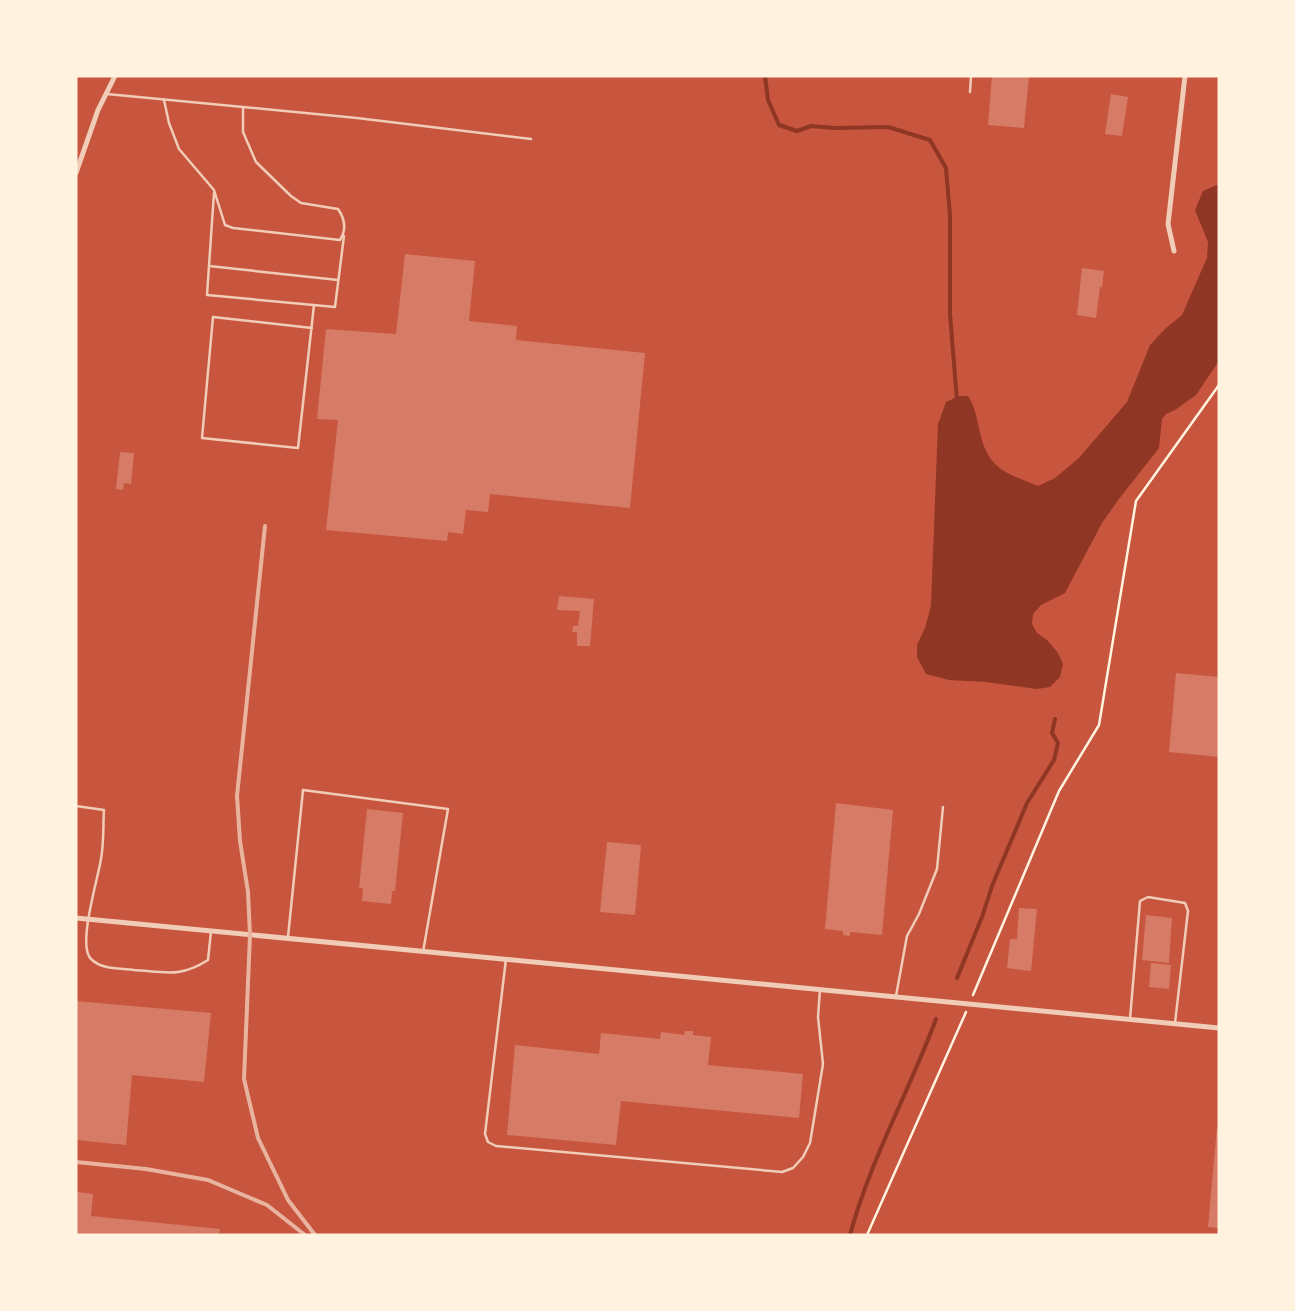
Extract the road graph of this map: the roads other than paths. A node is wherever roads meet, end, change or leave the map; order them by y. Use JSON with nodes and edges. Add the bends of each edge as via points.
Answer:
{"nodes":[{"id":1,"x":116,"y":76,"type":"edge"},
{"id":2,"x":971,"y":76,"type":"edge"},
{"id":3,"x":1185,"y":76,"type":"edge"},
{"id":4,"x":970,"y":92,"type":"dead end"},
{"id":5,"x":107,"y":94,"type":"junction"},
{"id":6,"x":164,"y":100,"type":"junction"},
{"id":7,"x":244,"y":108,"type":"junction"},
{"id":8,"x":531,"y":140,"type":"dead end"},
{"id":9,"x":76,"y":173,"type":"edge"},
{"id":10,"x":214,"y":190,"type":"junction"},
{"id":11,"x":344,"y":234,"type":"junction"},
{"id":12,"x":1174,"y":251,"type":"dead end"},
{"id":13,"x":209,"y":266,"type":"junction"},
{"id":14,"x":338,"y":280,"type":"junction"},
{"id":15,"x":314,"y":305,"type":"junction"},
{"id":16,"x":312,"y":328,"type":"junction"},
{"id":17,"x":76,"y":806,"type":"edge"},
{"id":18,"x":943,"y":807,"type":"dead end"},
{"id":19,"x":76,"y":918,"type":"edge"},
{"id":20,"x":88,"y":919,"type":"junction"},
{"id":21,"x":211,"y":931,"type":"junction"},
{"id":22,"x":288,"y":939,"type":"junction"},
{"id":23,"x":423,"y":952,"type":"junction"},
{"id":24,"x":506,"y":959,"type":"junction"},
{"id":25,"x":820,"y":989,"type":"junction"},
{"id":26,"x":896,"y":996,"type":"junction"},
{"id":27,"x":1130,"y":1019,"type":"junction"},
{"id":28,"x":1175,"y":1024,"type":"junction"},
{"id":29,"x":1219,"y":1028,"type":"edge"}],
"edges":[{"from":1,"to":5,"type":"street"},
{"from":2,"to":4,"type":"lane"},
{"from":3,"to":12,"type":"street","via":[[1168,224]]},
{"from":5,"to":6,"type":"lane"},
{"from":5,"to":9,"type":"street","via":[[98,110]]},
{"from":6,"to":7,"type":"lane"},
{"from":6,"to":10,"type":"lane","via":[[179,149]]},
{"from":7,"to":8,"type":"lane","via":[[357,118]]},
{"from":7,"to":11,"type":"lane","via":[[243,132],[256,162],[302,203],[338,209],[345,223]]},
{"from":10,"to":11,"type":"lane","via":[[225,225],[233,228],[340,240]]},
{"from":10,"to":13,"type":"lane"},
{"from":11,"to":14,"type":"lane"},
{"from":13,"to":14,"type":"lane"},
{"from":13,"to":15,"type":"lane","via":[[207,295]]},
{"from":14,"to":15,"type":"lane","via":[[335,307]]},
{"from":15,"to":16,"type":"lane"},
{"from":16,"to":16,"type":"lane","via":[[298,448],[202,438],[213,317]]},
{"from":17,"to":20,"type":"lane","via":[[104,810],[102,857]]},
{"from":18,"to":26,"type":"lane","via":[[937,869],[907,936]]},
{"from":19,"to":20,"type":"street"},
{"from":20,"to":21,"type":"street"},
{"from":20,"to":21,"type":"lane","via":[[85,946],[90,959],[102,967],[177,973],[194,969],[208,960]]},
{"from":21,"to":22,"type":"street"},
{"from":22,"to":23,"type":"street"},
{"from":22,"to":23,"type":"lane","via":[[303,790],[448,809]]},
{"from":23,"to":24,"type":"street"},
{"from":24,"to":25,"type":"street"},
{"from":24,"to":25,"type":"lane","via":[[485,1134],[488,1142],[496,1146],[782,1172],[793,1168],[810,1143],[823,1064],[818,1016]]},
{"from":25,"to":26,"type":"street"},
{"from":26,"to":27,"type":"street"},
{"from":27,"to":28,"type":"street"},
{"from":27,"to":28,"type":"lane","via":[[1140,901],[1148,897],[1185,903],[1188,911]]},
{"from":28,"to":29,"type":"street"}]}
